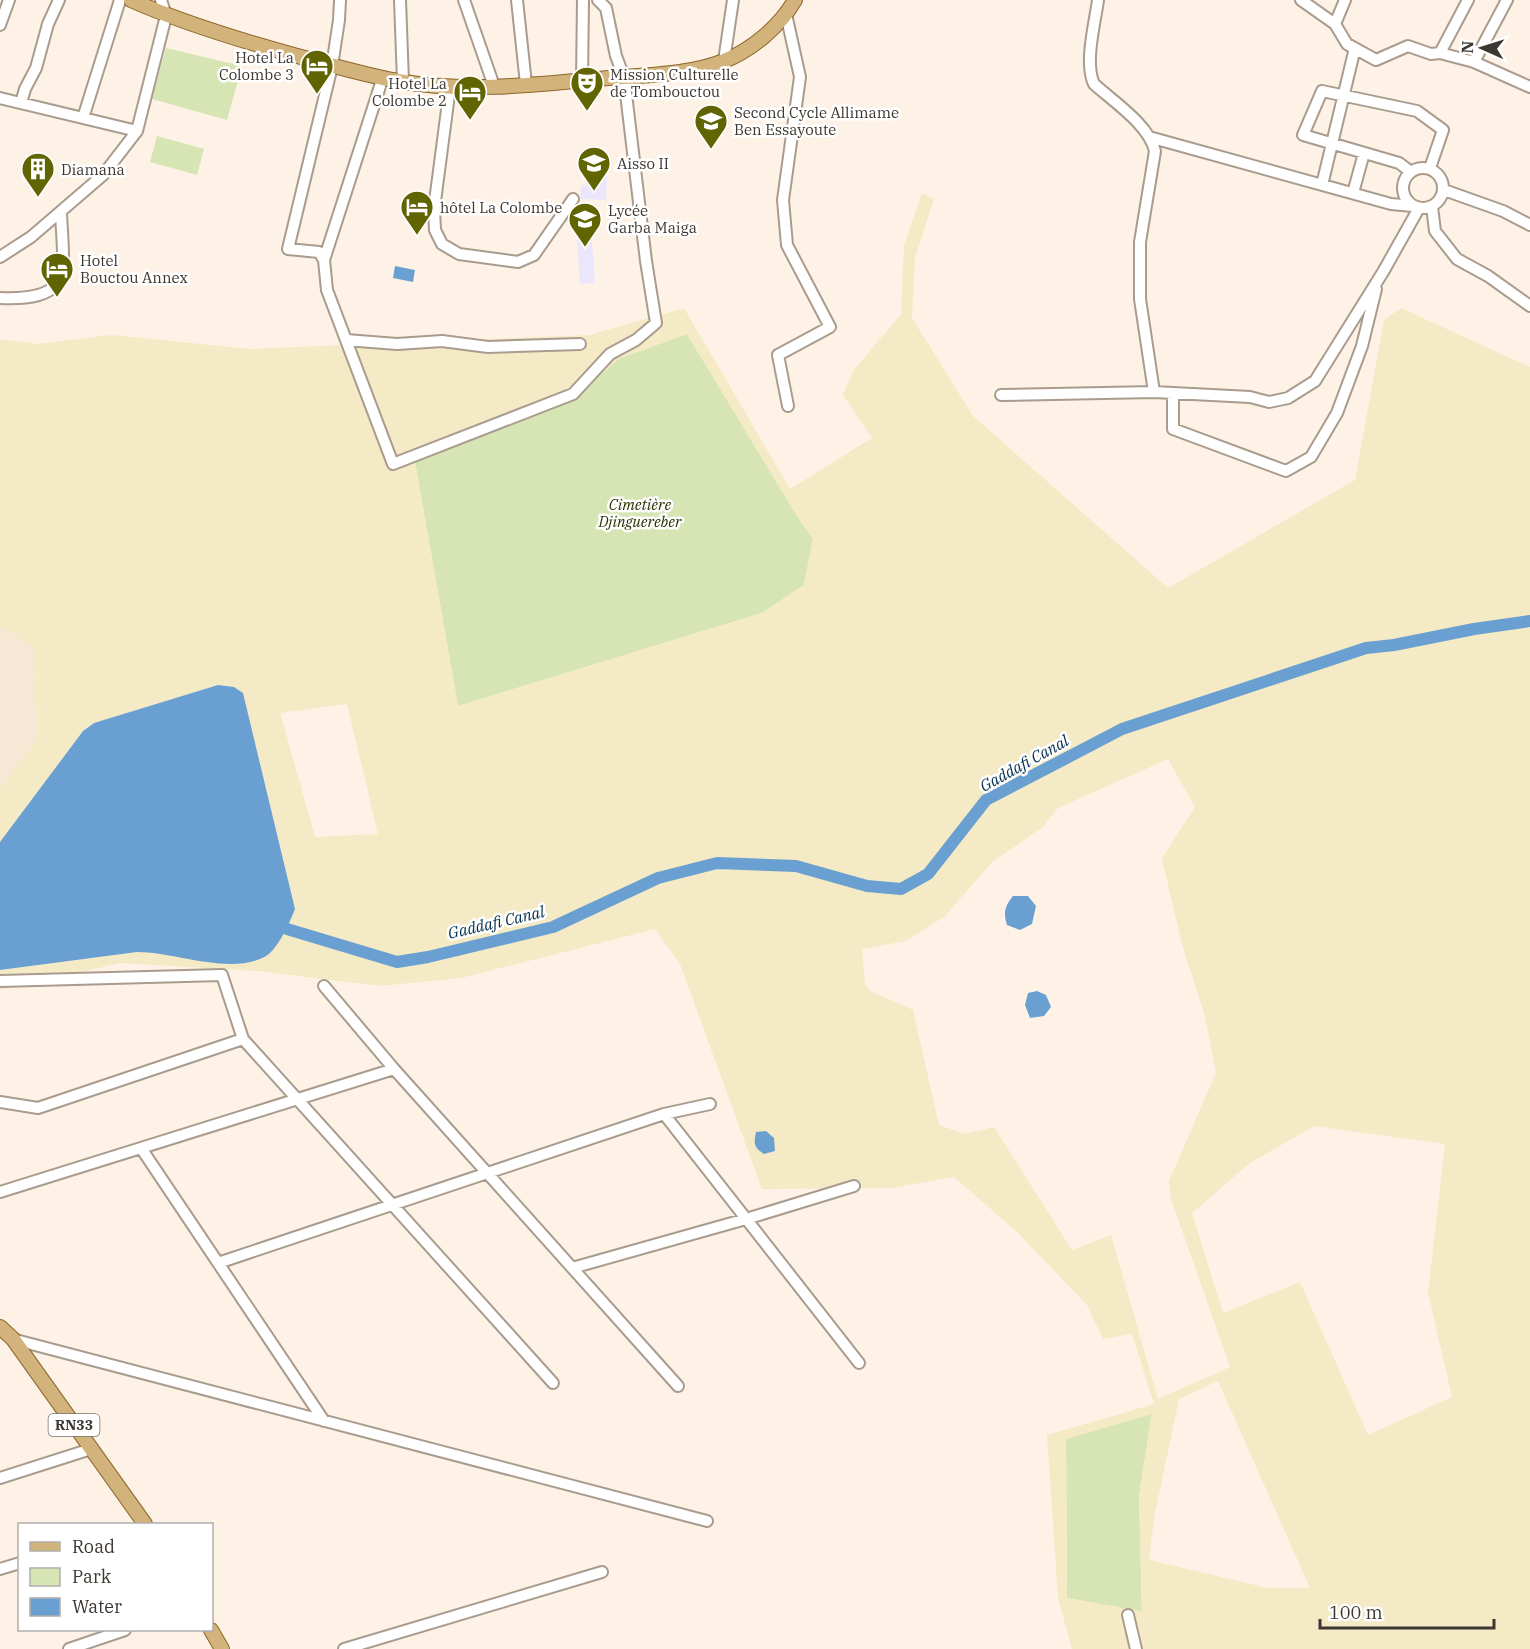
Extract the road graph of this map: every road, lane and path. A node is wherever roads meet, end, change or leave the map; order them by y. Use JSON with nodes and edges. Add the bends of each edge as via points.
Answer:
{"nodes":[{"id":1,"x":9,"y":0,"type":"edge"},
{"id":2,"x":59,"y":0,"type":"edge"},
{"id":3,"x":120,"y":0,"type":"edge"},
{"id":4,"x":131,"y":0,"type":"edge"},
{"id":5,"x":161,"y":0,"type":"edge"},
{"id":6,"x":340,"y":0,"type":"edge"},
{"id":7,"x":400,"y":0,"type":"edge"},
{"id":8,"x":464,"y":0,"type":"edge"},
{"id":9,"x":517,"y":0,"type":"edge"},
{"id":10,"x":583,"y":0,"type":"edge"},
{"id":11,"x":597,"y":0,"type":"edge"},
{"id":12,"x":733,"y":0,"type":"edge"},
{"id":13,"x":795,"y":0,"type":"edge"},
{"id":14,"x":1098,"y":0,"type":"edge"},
{"id":15,"x":1301,"y":0,"type":"edge"},
{"id":16,"x":1346,"y":0,"type":"edge"},
{"id":17,"x":1468,"y":0,"type":"edge"},
{"id":18,"x":1507,"y":0,"type":"edge"},
{"id":19,"x":786,"y":14,"type":"junction"},
{"id":20,"x":166,"y":16,"type":"junction"},
{"id":21,"x":1335,"y":24,"type":"junction"},
{"id":22,"x":0,"y":25,"type":"edge"},
{"id":23,"x":1355,"y":48,"type":"junction"},
{"id":24,"x":1440,"y":53,"type":"junction"},
{"id":25,"x":724,"y":61,"type":"junction"},
{"id":26,"x":1474,"y":62,"type":"junction"},
{"id":27,"x":332,"y":66,"type":"junction"},
{"id":28,"x":383,"y":77,"type":"junction"},
{"id":29,"x":624,"y":77,"type":"junction"},
{"id":30,"x":582,"y":80,"type":"junction"},
{"id":31,"x":403,"y":82,"type":"junction"},
{"id":32,"x":526,"y":84,"type":"junction"},
{"id":33,"x":494,"y":86,"type":"junction"},
{"id":34,"x":450,"y":87,"type":"junction"},
{"id":35,"x":1530,"y":87,"type":"edge"},
{"id":36,"x":1344,"y":96,"type":"junction"},
{"id":37,"x":0,"y":98,"type":"edge"},
{"id":38,"x":21,"y":103,"type":"junction"},
{"id":39,"x":83,"y":118,"type":"junction"},
{"id":40,"x":137,"y":131,"type":"junction"},
{"id":41,"x":1149,"y":137,"type":"junction"},
{"id":42,"x":1333,"y":144,"type":"junction"},
{"id":43,"x":1364,"y":153,"type":"junction"},
{"id":44,"x":1430,"y":168,"type":"junction"},
{"id":45,"x":1411,"y":172,"type":"junction"},
{"id":46,"x":1322,"y":185,"type":"junction"},
{"id":47,"x":1444,"y":190,"type":"junction"},
{"id":48,"x":1353,"y":193,"type":"junction"},
{"id":49,"x":573,"y":200,"type":"dead end"},
{"id":50,"x":1416,"y":207,"type":"junction"},
{"id":51,"x":1432,"y":207,"type":"junction"},
{"id":52,"x":61,"y":212,"type":"junction"},
{"id":53,"x":1530,"y":225,"type":"edge"},
{"id":54,"x":0,"y":257,"type":"edge"},
{"id":55,"x":324,"y":260,"type":"junction"},
{"id":56,"x":1378,"y":280,"type":"junction"},
{"id":57,"x":0,"y":298,"type":"edge"},
{"id":58,"x":1530,"y":306,"type":"edge"},
{"id":59,"x":346,"y":340,"type":"junction"},
{"id":60,"x":580,"y":344,"type":"dead end"},
{"id":61,"x":1154,"y":392,"type":"junction"},
{"id":62,"x":1173,"y":394,"type":"junction"},
{"id":63,"x":1000,"y":395,"type":"dead end"},
{"id":64,"x":788,"y":406,"type":"dead end"},
{"id":65,"x":0,"y":981,"type":"edge"},
{"id":66,"x":324,"y":986,"type":"dead end"},
{"id":67,"x":243,"y":1039,"type":"junction"},
{"id":68,"x":394,"y":1069,"type":"junction"},
{"id":69,"x":297,"y":1100,"type":"junction"},
{"id":70,"x":0,"y":1102,"type":"edge"},
{"id":71,"x":710,"y":1104,"type":"dead end"},
{"id":72,"x":664,"y":1114,"type":"junction"},
{"id":73,"x":141,"y":1148,"type":"junction"},
{"id":74,"x":488,"y":1173,"type":"junction"},
{"id":75,"x":855,"y":1186,"type":"dead end"},
{"id":76,"x":0,"y":1192,"type":"edge"},
{"id":77,"x":392,"y":1205,"type":"junction"},
{"id":78,"x":746,"y":1219,"type":"junction"},
{"id":79,"x":218,"y":1263,"type":"junction"},
{"id":80,"x":573,"y":1268,"type":"junction"},
{"id":81,"x":0,"y":1327,"type":"edge"},
{"id":82,"x":7,"y":1338,"type":"edge"},
{"id":83,"x":859,"y":1364,"type":"dead end"},
{"id":84,"x":553,"y":1383,"type":"dead end"},
{"id":85,"x":678,"y":1386,"type":"dead end"},
{"id":86,"x":324,"y":1421,"type":"junction"},
{"id":87,"x":92,"y":1449,"type":"junction"},
{"id":88,"x":0,"y":1478,"type":"edge"},
{"id":89,"x":707,"y":1521,"type":"dead end"},
{"id":90,"x":141,"y":1523,"type":"edge"},
{"id":91,"x":18,"y":1564,"type":"edge"},
{"id":92,"x":0,"y":1569,"type":"edge"},
{"id":93,"x":602,"y":1572,"type":"dead end"},
{"id":94,"x":1128,"y":1615,"type":"dead end"},
{"id":95,"x":118,"y":1631,"type":"edge"},
{"id":96,"x":212,"y":1631,"type":"edge"},
{"id":97,"x":69,"y":1649,"type":"edge"},
{"id":98,"x":222,"y":1649,"type":"edge"},
{"id":99,"x":344,"y":1649,"type":"edge"},
{"id":100,"x":1136,"y":1649,"type":"edge"}],
"edges":[{"from":1,"to":22,"type":"street"},
{"from":2,"to":38,"type":"street"},
{"from":3,"to":39,"type":"street"},
{"from":4,"to":20,"type":"main road"},
{"from":5,"to":20,"type":"street"},
{"from":6,"to":27,"type":"street"},
{"from":7,"to":31,"type":"street"},
{"from":8,"to":33,"type":"street"},
{"from":9,"to":32,"type":"street"},
{"from":10,"to":30,"type":"street"},
{"from":11,"to":29,"type":"street","via":[[606,8]]},
{"from":12,"to":25,"type":"street"},
{"from":13,"to":19,"type":"main road"},
{"from":14,"to":41,"type":"street","via":[[1091,77]]},
{"from":15,"to":21,"type":"street"},
{"from":16,"to":21,"type":"street"},
{"from":17,"to":24,"type":"street"},
{"from":18,"to":26,"type":"street"},
{"from":19,"to":25,"type":"main road","via":[[754,45]]},
{"from":19,"to":64,"type":"street","via":[[800,77],[783,200],[787,244],[830,327],[778,355]]},
{"from":20,"to":27,"type":"main road"},
{"from":20,"to":40,"type":"street"},
{"from":21,"to":23,"type":"street","via":[[1347,44]]},
{"from":23,"to":24,"type":"street","via":[[1376,60],[1408,46]]},
{"from":23,"to":36,"type":"street"},
{"from":24,"to":26,"type":"street"},
{"from":25,"to":29,"type":"main road","via":[[679,72]]},
{"from":26,"to":35,"type":"street"},
{"from":27,"to":28,"type":"main road"},
{"from":27,"to":55,"type":"street","via":[[288,249],[319,252]]},
{"from":28,"to":31,"type":"main road"},
{"from":28,"to":55,"type":"street"},
{"from":29,"to":30,"type":"main road"},
{"from":29,"to":59,"type":"street","via":[[656,323],[610,354],[573,394],[393,464]]},
{"from":30,"to":32,"type":"main road"},
{"from":31,"to":34,"type":"main road"},
{"from":32,"to":33,"type":"main road"},
{"from":33,"to":34,"type":"main road"},
{"from":34,"to":49,"type":"street","via":[[434,208],[435,230],[442,243],[459,254],[518,262],[534,255]]},
{"from":36,"to":42,"type":"street"},
{"from":36,"to":42,"type":"street","via":[[1322,91],[1303,135]]},
{"from":36,"to":44,"type":"street","via":[[1417,111],[1436,123],[1443,130]]},
{"from":37,"to":38,"type":"street"},
{"from":38,"to":39,"type":"street"},
{"from":39,"to":40,"type":"street"},
{"from":40,"to":52,"type":"street","via":[[104,175]]},
{"from":41,"to":46,"type":"street"},
{"from":41,"to":61,"type":"street","via":[[1155,151],[1140,242],[1140,299]]},
{"from":42,"to":43,"type":"street"},
{"from":42,"to":46,"type":"street"},
{"from":43,"to":45,"type":"street","via":[[1399,163]]},
{"from":43,"to":48,"type":"street"},
{"from":44,"to":45,"type":"street"},
{"from":44,"to":47,"type":"street","via":[[1440,177]]},
{"from":45,"to":50,"type":"street","via":[[1403,189],[1404,196]]},
{"from":46,"to":48,"type":"street"},
{"from":47,"to":51,"type":"street"},
{"from":47,"to":53,"type":"street"},
{"from":48,"to":50,"type":"street"},
{"from":50,"to":51,"type":"street"},
{"from":50,"to":56,"type":"street"},
{"from":51,"to":58,"type":"street","via":[[1435,231],[1457,259]]},
{"from":52,"to":54,"type":"street"},
{"from":52,"to":57,"type":"street","via":[[63,272],[58,285],[51,291],[19,299]]},
{"from":55,"to":59,"type":"street","via":[[327,290]]},
{"from":56,"to":62,"type":"street","via":[[1316,381],[1288,398],[1269,402],[1250,397]]},
{"from":56,"to":62,"type":"street","via":[[1362,346],[1337,413],[1311,457],[1286,471],[1173,429]]},
{"from":59,"to":60,"type":"street","via":[[397,344],[442,341],[488,347]]},
{"from":61,"to":62,"type":"street"},
{"from":61,"to":63,"type":"street"},
{"from":65,"to":67,"type":"street","via":[[222,975]]},
{"from":66,"to":68,"type":"street"},
{"from":67,"to":69,"type":"street"},
{"from":67,"to":70,"type":"street","via":[[38,1108]]},
{"from":68,"to":69,"type":"street"},
{"from":68,"to":74,"type":"street"},
{"from":69,"to":73,"type":"street"},
{"from":69,"to":77,"type":"street"},
{"from":71,"to":72,"type":"street"},
{"from":72,"to":74,"type":"street"},
{"from":72,"to":78,"type":"street"},
{"from":73,"to":76,"type":"street"},
{"from":73,"to":79,"type":"street"},
{"from":74,"to":77,"type":"street"},
{"from":74,"to":80,"type":"street"},
{"from":75,"to":78,"type":"street"},
{"from":77,"to":79,"type":"street"},
{"from":77,"to":84,"type":"street"},
{"from":78,"to":80,"type":"street"},
{"from":78,"to":83,"type":"street"},
{"from":79,"to":86,"type":"street"},
{"from":80,"to":85,"type":"street"},
{"from":81,"to":82,"type":"main road","number":"RN33"},
{"from":82,"to":86,"type":"street"},
{"from":82,"to":87,"type":"main road","number":"RN33"},
{"from":86,"to":89,"type":"street"},
{"from":87,"to":88,"type":"street"},
{"from":87,"to":90,"type":"main road","number":"RN33"},
{"from":91,"to":92,"type":"street"},
{"from":93,"to":99,"type":"street"},
{"from":94,"to":100,"type":"street"},
{"from":95,"to":97,"type":"street"},
{"from":96,"to":98,"type":"main road"}]}
